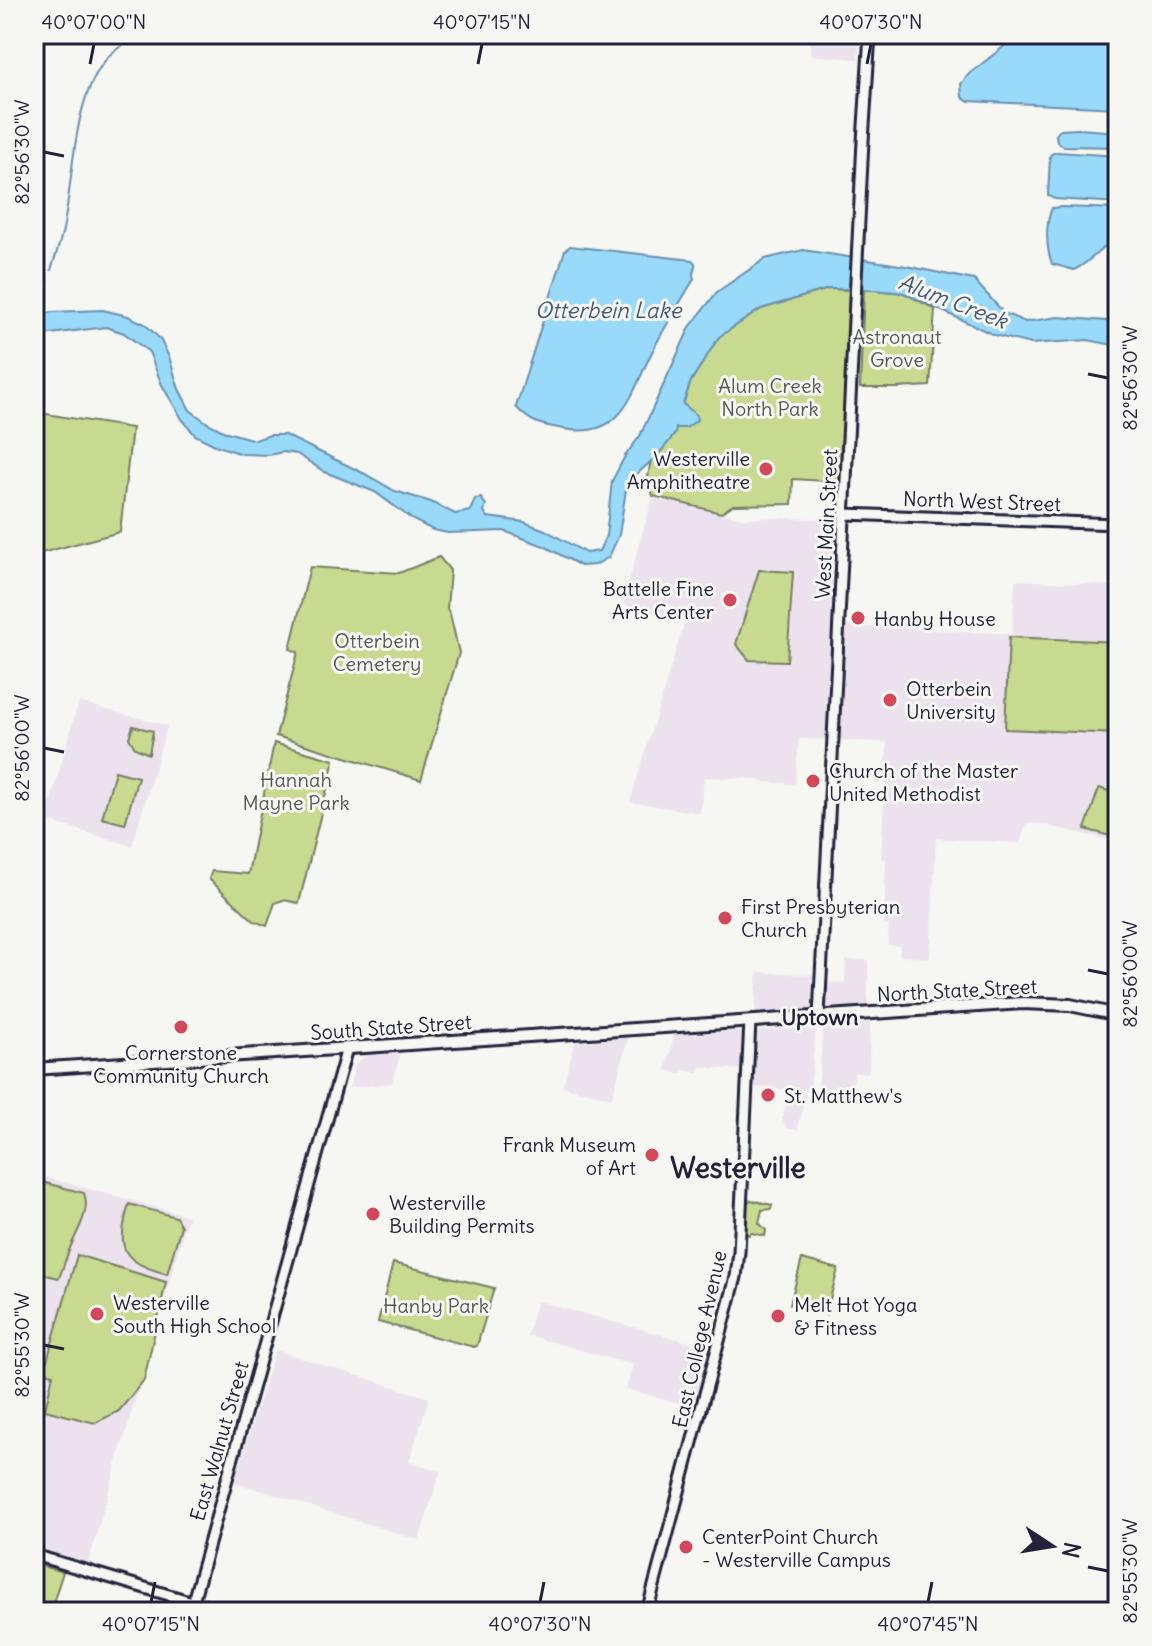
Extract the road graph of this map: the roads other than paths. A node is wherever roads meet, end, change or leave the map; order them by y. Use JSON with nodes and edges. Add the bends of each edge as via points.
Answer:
{"nodes":[{"id":1,"x":870,"y":34,"type":"edge"},
{"id":2,"x":845,"y":514,"type":"junction"},
{"id":3,"x":1118,"y":524,"type":"edge"},
{"id":4,"x":1118,"y":1015,"type":"edge"},
{"id":5,"x":819,"y":1016,"type":"junction"},
{"id":6,"x":750,"y":1021,"type":"junction"},
{"id":7,"x":347,"y":1048,"type":"junction"},
{"id":8,"x":34,"y":1069,"type":"edge"},
{"id":9,"x":34,"y":1555,"type":"edge"},
{"id":10,"x":191,"y":1607,"type":"edge"},
{"id":11,"x":226,"y":1612,"type":"edge"},
{"id":12,"x":647,"y":1612,"type":"edge"}],
"edges":[{"from":1,"to":2,"type":"main road","name":"West Main Street"},
{"from":2,"to":3,"type":"main road","name":"North West Street"},
{"from":2,"to":5,"type":"main road","name":"West Main Street"},
{"from":4,"to":5,"type":"main road","name":"North State Street","via":[[1023,1003]]},
{"from":5,"to":6,"type":"main road","name":"North State Street"},
{"from":6,"to":7,"type":"main road","name":"South State Street"},
{"from":6,"to":12,"type":"main road","name":"East College Avenue","via":[[737,1270]]},
{"from":7,"to":8,"type":"main road","name":"South State Street"},
{"from":7,"to":10,"type":"main road","name":"East Walnut Street"},
{"from":9,"to":10,"type":"main road"},
{"from":10,"to":11,"type":"main road"}]}
